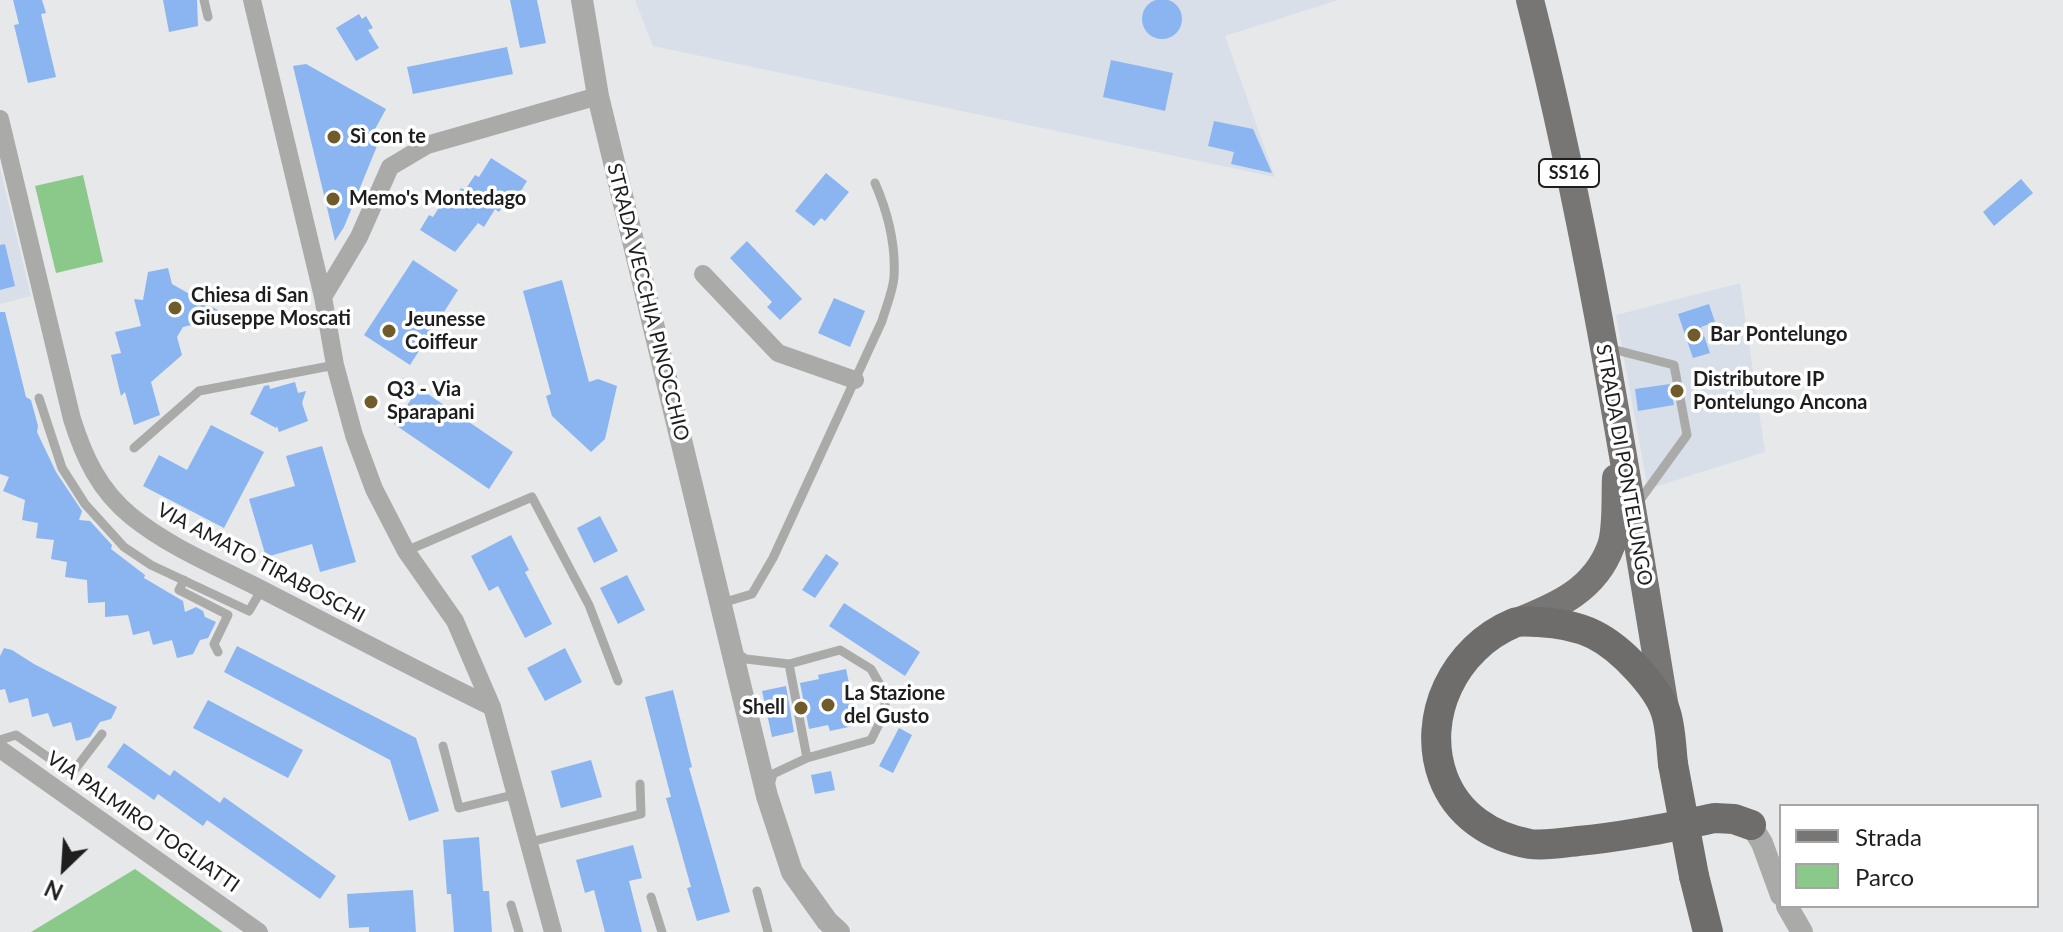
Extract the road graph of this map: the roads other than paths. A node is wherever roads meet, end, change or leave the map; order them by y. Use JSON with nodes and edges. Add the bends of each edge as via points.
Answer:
{"nodes":[{"id":1,"x":204,"y":0,"type":"edge"},
{"id":2,"x":252,"y":0,"type":"edge"},
{"id":3,"x":582,"y":0,"type":"edge"},
{"id":4,"x":1530,"y":0,"type":"edge"},
{"id":5,"x":208,"y":17,"type":"dead end"},
{"id":6,"x":598,"y":96,"type":"junction"},
{"id":7,"x":0,"y":119,"type":"edge"},
{"id":8,"x":6,"y":168,"type":"edge"},
{"id":9,"x":875,"y":183,"type":"dead end"},
{"id":10,"x":703,"y":274,"type":"dead end"},
{"id":11,"x":323,"y":297,"type":"junction"},
{"id":12,"x":1604,"y":347,"type":"junction"},
{"id":13,"x":335,"y":365,"type":"junction"},
{"id":14,"x":855,"y":380,"type":"junction"},
{"id":15,"x":39,"y":398,"type":"dead end"},
{"id":16,"x":1618,"y":437,"type":"junction"},
{"id":17,"x":134,"y":448,"type":"dead end"},
{"id":18,"x":1632,"y":510,"type":"junction"},
{"id":19,"x":406,"y":551,"type":"junction"},
{"id":20,"x":184,"y":580,"type":"junction"},
{"id":21,"x":262,"y":589,"type":"junction"},
{"id":22,"x":722,"y":603,"type":"junction"},
{"id":23,"x":1517,"y":622,"type":"junction"},
{"id":24,"x":732,"y":649,"type":"junction"},
{"id":25,"x":218,"y":652,"type":"dead end"},
{"id":26,"x":789,"y":664,"type":"junction"},
{"id":27,"x":618,"y":681,"type":"dead end"},
{"id":28,"x":492,"y":707,"type":"junction"},
{"id":29,"x":1665,"y":709,"type":"junction"},
{"id":30,"x":102,"y":734,"type":"dead end"},
{"id":31,"x":0,"y":740,"type":"edge"},
{"id":32,"x":443,"y":746,"type":"dead end"},
{"id":33,"x":0,"y":749,"type":"edge"},
{"id":34,"x":807,"y":758,"type":"junction"},
{"id":35,"x":640,"y":784,"type":"dead end"},
{"id":36,"x":517,"y":794,"type":"junction"},
{"id":37,"x":767,"y":796,"type":"junction"},
{"id":38,"x":1751,"y":825,"type":"joint"},
{"id":39,"x":530,"y":842,"type":"junction"},
{"id":40,"x":1779,"y":890,"type":"edge"},
{"id":41,"x":757,"y":891,"type":"dead end"},
{"id":42,"x":651,"y":897,"type":"dead end"},
{"id":43,"x":511,"y":905,"type":"dead end"},
{"id":44,"x":1788,"y":908,"type":"edge"},
{"id":45,"x":259,"y":932,"type":"edge"},
{"id":46,"x":519,"y":932,"type":"edge"},
{"id":47,"x":553,"y":932,"type":"edge"},
{"id":48,"x":662,"y":932,"type":"edge"},
{"id":49,"x":768,"y":932,"type":"edge"},
{"id":50,"x":839,"y":932,"type":"edge"},
{"id":51,"x":1708,"y":932,"type":"edge"},
{"id":52,"x":1802,"y":932,"type":"edge"}],
"edges":[{"from":1,"to":5,"type":"lane"},
{"from":2,"to":11,"type":"street"},
{"from":3,"to":6,"type":"street","name":"STRADA VECCHIA PINOCCHIO"},
{"from":4,"to":12,"type":"main road","name":"STRADA DI PONTELUNGO","number":"SS16"},
{"from":6,"to":11,"type":"street","via":[[427,145],[390,167],[359,237]]},
{"from":6,"to":22,"type":"street","name":"STRADA VECCHIA PINOCCHIO"},
{"from":7,"to":8,"type":"street","name":"VIA AMATO TIRABOSCHI"},
{"from":8,"to":21,"type":"street","name":"VIA AMATO TIRABOSCHI","via":[[72,419],[84,457],[101,485],[165,540]]},
{"from":9,"to":14,"type":"lane","via":[[887,211],[894,280]]},
{"from":10,"to":14,"type":"street","via":[[778,353]]},
{"from":11,"to":13,"type":"street"},
{"from":12,"to":16,"type":"main road","name":"STRADA DI PONTELUNGO","number":"SS16"},
{"from":12,"to":18,"type":"lane","via":[[1674,365],[1687,435]]},
{"from":13,"to":17,"type":"lane","via":[[199,391]]},
{"from":13,"to":19,"type":"street","via":[[374,489]]},
{"from":14,"to":22,"type":"lane","via":[[752,594]]},
{"from":15,"to":20,"type":"lane","via":[[62,468],[85,504],[124,547]]},
{"from":16,"to":18,"type":"main road","name":"STRADA DI PONTELUNGO","number":"SS16"},
{"from":16,"to":23,"type":"main road","via":[[1612,544],[1597,573],[1581,591]]},
{"from":18,"to":29,"type":"main road","name":"STRADA DI PONTELUNGO","number":"SS16"},
{"from":19,"to":27,"type":"lane","via":[[532,497],[589,605]]},
{"from":19,"to":28,"type":"street","via":[[455,621]]},
{"from":20,"to":21,"type":"lane","via":[[249,611]]},
{"from":20,"to":25,"type":"lane","via":[[179,590],[228,615],[214,644]]},
{"from":21,"to":28,"type":"street","name":"VIA AMATO TIRABOSCHI"},
{"from":22,"to":24,"type":"street","name":"STRADA VECCHIA PINOCCHIO"},
{"from":23,"to":29,"type":"highway","via":[[1559,623],[1603,637],[1648,681]]},
{"from":23,"to":38,"type":"highway","via":[[1464,663],[1446,687],[1437,715],[1437,760],[1446,786],[1480,826],[1532,844],[1602,839],[1715,818]]},
{"from":24,"to":26,"type":"lane","via":[[746,659]]},
{"from":24,"to":37,"type":"street","name":"STRADA VECCHIA PINOCCHIO"},
{"from":26,"to":34,"type":"lane"},
{"from":26,"to":34,"type":"lane","via":[[840,650],[871,669],[887,697],[871,740]]},
{"from":28,"to":36,"type":"street"},
{"from":29,"to":51,"type":"highway","name":"STRADA DI PONTELUNGO","number":"SS16","bridge":true},
{"from":30,"to":31,"type":"lane","via":[[76,768],[62,767],[16,735]]},
{"from":32,"to":36,"type":"lane","via":[[459,808]]},
{"from":33,"to":45,"type":"street","name":"VIA PALMIRO TOGLIATTI"},
{"from":34,"to":37,"type":"lane","via":[[773,774]]},
{"from":35,"to":39,"type":"lane","via":[[641,814]]},
{"from":36,"to":39,"type":"street"},
{"from":37,"to":50,"type":"street","name":"STRADA VECCHIA PINOCCHIO","via":[[792,872]]},
{"from":38,"to":40,"type":"street"},
{"from":39,"to":47,"type":"street"},
{"from":41,"to":49,"type":"lane"},
{"from":42,"to":48,"type":"lane"},
{"from":43,"to":46,"type":"lane"},
{"from":44,"to":52,"type":"street"}]}
